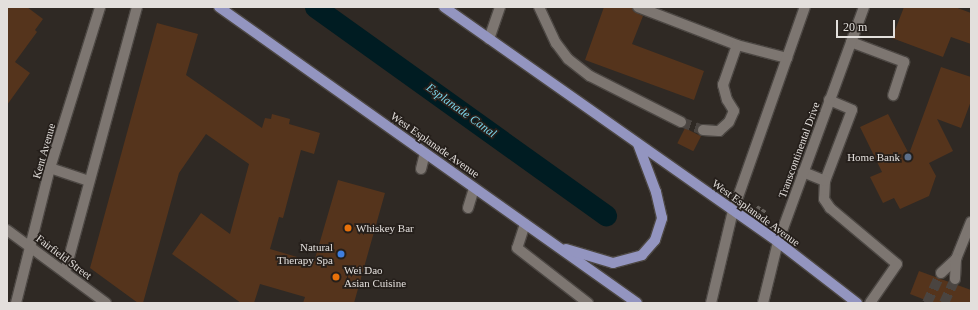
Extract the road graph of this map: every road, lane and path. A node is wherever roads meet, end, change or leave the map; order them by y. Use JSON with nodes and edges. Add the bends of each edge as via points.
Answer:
{"nodes":[{"id":1,"x":100,"y":7,"type":"edge"},
{"id":2,"x":137,"y":7,"type":"edge"},
{"id":3,"x":219,"y":7,"type":"edge"},
{"id":4,"x":444,"y":7,"type":"edge"},
{"id":5,"x":500,"y":7,"type":"edge"},
{"id":6,"x":539,"y":7,"type":"edge"},
{"id":7,"x":638,"y":7,"type":"edge"},
{"id":8,"x":805,"y":7,"type":"edge"},
{"id":9,"x":864,"y":7,"type":"edge"},
{"id":10,"x":489,"y":39,"type":"junction"},
{"id":11,"x":851,"y":42,"type":"junction"},
{"id":12,"x":737,"y":45,"type":"junction"},
{"id":13,"x":787,"y":58,"type":"junction"},
{"id":14,"x":893,"y":95,"type":"dead end"},
{"id":15,"x":830,"y":100,"type":"junction"},
{"id":16,"x":681,"y":122,"type":"tunnel mouth"},
{"id":17,"x":703,"y":130,"type":"tunnel mouth"},
{"id":18,"x":638,"y":144,"type":"junction"},
{"id":19,"x":425,"y":153,"type":"junction"},
{"id":20,"x":50,"y":168,"type":"junction"},
{"id":21,"x":421,"y":169,"type":"dead end"},
{"id":22,"x":803,"y":172,"type":"junction"},
{"id":23,"x":90,"y":181,"type":"junction"},
{"id":24,"x":825,"y":181,"type":"junction"},
{"id":25,"x":474,"y":188,"type":"junction"},
{"id":26,"x":756,"y":206,"type":"dead end"},
{"id":27,"x":468,"y":208,"type":"dead end"},
{"id":28,"x":733,"y":211,"type":"junction"},
{"id":29,"x":766,"y":212,"type":"dead end"},
{"id":30,"x":971,"y":222,"type":"edge"},
{"id":31,"x":525,"y":224,"type":"junction"},
{"id":32,"x":7,"y":230,"type":"edge"},
{"id":33,"x":778,"y":242,"type":"junction"},
{"id":34,"x":557,"y":246,"type":"junction"},
{"id":35,"x":31,"y":247,"type":"junction"},
{"id":36,"x":956,"y":259,"type":"junction"},
{"id":37,"x":64,"y":272,"type":"junction"},
{"id":38,"x":941,"y":273,"type":"tunnel mouth"},
{"id":39,"x":955,"y":279,"type":"tunnel mouth"},
{"id":40,"x":16,"y":303,"type":"edge"},
{"id":41,"x":106,"y":303,"type":"edge"},
{"id":42,"x":588,"y":303,"type":"edge"},
{"id":43,"x":637,"y":303,"type":"edge"},
{"id":44,"x":710,"y":303,"type":"edge"},
{"id":45,"x":763,"y":303,"type":"edge"},
{"id":46,"x":857,"y":303,"type":"edge"},
{"id":47,"x":870,"y":303,"type":"edge"}],
"edges":[{"from":1,"to":20,"type":"street","name":"Kent Avenue"},
{"from":2,"to":23,"type":"street"},
{"from":3,"to":19,"type":"main road","name":"West Esplanade Avenue"},
{"from":4,"to":10,"type":"main road","name":"West Esplanade Avenue"},
{"from":5,"to":10,"type":"street"},
{"from":6,"to":16,"type":"street","via":[[556,43],[568,59],[590,76]]},
{"from":7,"to":12,"type":"street"},
{"from":8,"to":13,"type":"street"},
{"from":9,"to":11,"type":"street","name":"Transcontinental Drive"},
{"from":10,"to":18,"type":"main road","name":"West Esplanade Avenue"},
{"from":11,"to":14,"type":"street","via":[[904,62]]},
{"from":11,"to":15,"type":"street","name":"Transcontinental Drive"},
{"from":12,"to":13,"type":"street"},
{"from":12,"to":17,"type":"street","via":[[723,85],[727,100],[734,111],[729,122],[719,131]]},
{"from":13,"to":28,"type":"street"},
{"from":15,"to":22,"type":"street","name":"Transcontinental Drive"},
{"from":15,"to":24,"type":"street","via":[[852,110]]},
{"from":18,"to":28,"type":"main road","name":"West Esplanade Avenue"},
{"from":18,"to":34,"type":"main road","via":[[656,192],[662,218],[655,240],[642,255],[613,263]]},
{"from":19,"to":21,"type":"street"},
{"from":19,"to":25,"type":"main road","name":"West Esplanade Avenue"},
{"from":20,"to":23,"type":"street"},
{"from":20,"to":35,"type":"street","name":"Kent Avenue"},
{"from":22,"to":24,"type":"street"},
{"from":22,"to":33,"type":"street","name":"Transcontinental Drive"},
{"from":23,"to":37,"type":"street"},
{"from":24,"to":47,"type":"street","via":[[824,199],[830,208],[897,264]]},
{"from":25,"to":27,"type":"street"},
{"from":25,"to":31,"type":"main road","name":"West Esplanade Avenue"},
{"from":26,"to":29,"type":"path"},
{"from":28,"to":33,"type":"main road","name":"West Esplanade Avenue"},
{"from":28,"to":44,"type":"street"},
{"from":30,"to":36,"type":"street"},
{"from":31,"to":34,"type":"main road","name":"West Esplanade Avenue"},
{"from":31,"to":42,"type":"street","via":[[517,248]]},
{"from":32,"to":35,"type":"street","name":"Fairfield Street"},
{"from":33,"to":45,"type":"street","name":"Transcontinental Drive"},
{"from":33,"to":46,"type":"main road","name":"West Esplanade Avenue"},
{"from":34,"to":43,"type":"main road","name":"West Esplanade Avenue"},
{"from":35,"to":37,"type":"street","name":"Fairfield Street"},
{"from":35,"to":40,"type":"street","name":"Kent Avenue"},
{"from":36,"to":38,"type":"street"},
{"from":36,"to":39,"type":"street"},
{"from":37,"to":41,"type":"street","name":"Fairfield Street"}]}
